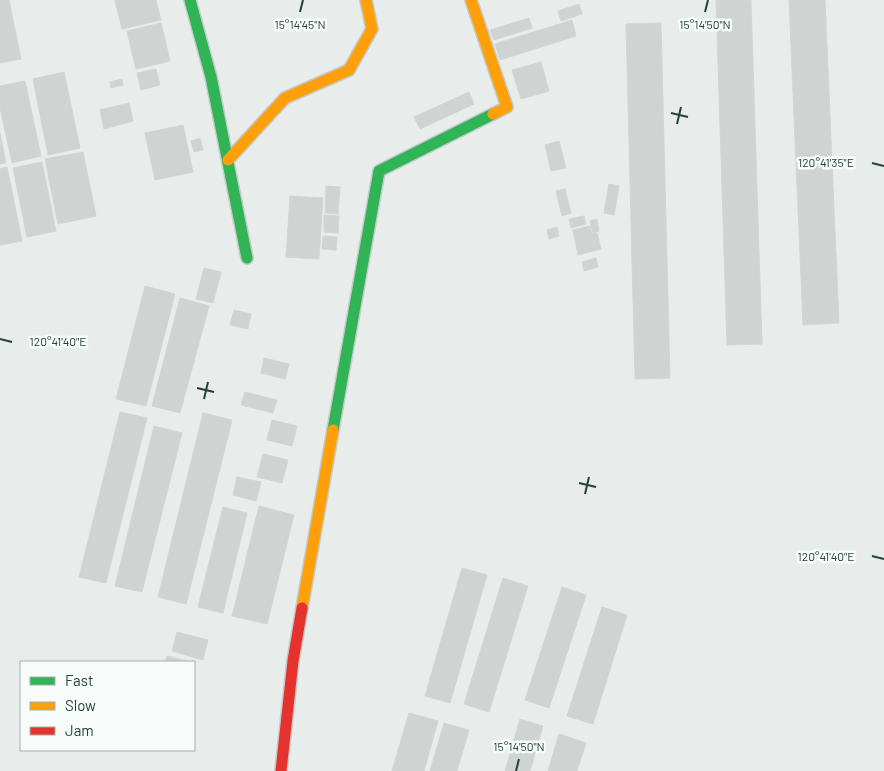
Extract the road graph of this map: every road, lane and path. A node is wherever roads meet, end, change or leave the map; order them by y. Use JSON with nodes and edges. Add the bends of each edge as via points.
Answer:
{"nodes":[{"id":1,"x":190,"y":0,"type":"edge"},
{"id":2,"x":366,"y":0,"type":"edge"},
{"id":3,"x":471,"y":0,"type":"edge"},
{"id":4,"x":228,"y":160,"type":"junction"},
{"id":5,"x":247,"y":258,"type":"dead end"},
{"id":6,"x":281,"y":771,"type":"edge"}],
"edges":[{"from":1,"to":4,"type":"street","via":[[211,77]]},
{"from":2,"to":4,"type":"street","via":[[372,29],[349,70],[285,98]]},
{"from":3,"to":6,"type":"street","via":[[507,108],[379,171],[294,661]]},
{"from":4,"to":5,"type":"street"}]}
